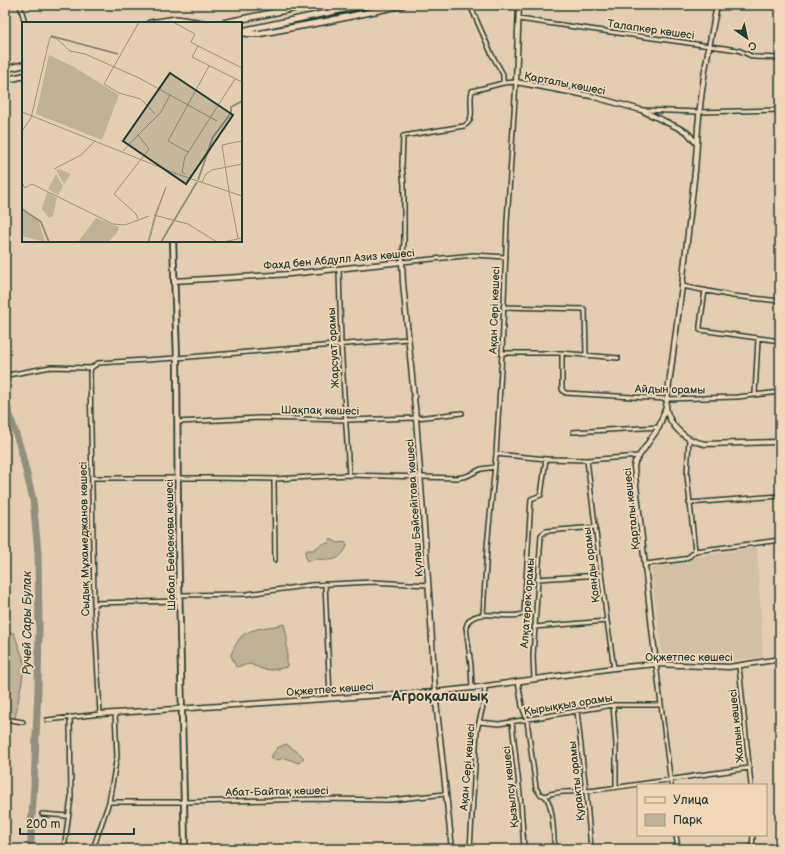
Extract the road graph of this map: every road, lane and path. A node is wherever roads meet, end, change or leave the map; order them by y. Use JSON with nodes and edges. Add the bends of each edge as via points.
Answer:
{"nodes":[{"id":1,"x":20,"y":5,"type":"edge"},
{"id":2,"x":310,"y":5,"type":"edge"},
{"id":3,"x":364,"y":5,"type":"edge"},
{"id":4,"x":403,"y":5,"type":"edge"},
{"id":5,"x":470,"y":5,"type":"edge"},
{"id":6,"x":519,"y":5,"type":"edge"},
{"id":7,"x":717,"y":5,"type":"edge"},
{"id":8,"x":762,"y":5,"type":"edge"},
{"id":9,"x":353,"y":6,"type":"edge"},
{"id":10,"x":295,"y":7,"type":"edge"},
{"id":11,"x":780,"y":7,"type":"edge"},
{"id":12,"x":519,"y":19,"type":"junction"},
{"id":13,"x":25,"y":22,"type":"edge"},
{"id":14,"x":156,"y":22,"type":"edge"},
{"id":15,"x":196,"y":22,"type":"edge"},
{"id":16,"x":228,"y":22,"type":"edge"},
{"id":17,"x":242,"y":32,"type":"edge"},
{"id":18,"x":242,"y":32,"type":"edge"},
{"id":19,"x":709,"y":47,"type":"junction"},
{"id":20,"x":780,"y":58,"type":"edge"},
{"id":21,"x":22,"y":65,"type":"edge"},
{"id":22,"x":5,"y":69,"type":"edge"},
{"id":23,"x":22,"y":76,"type":"edge"},
{"id":24,"x":5,"y":80,"type":"edge"},
{"id":25,"x":516,"y":82,"type":"junction"},
{"id":26,"x":504,"y":83,"type":"junction"},
{"id":27,"x":641,"y":110,"type":"junction"},
{"id":28,"x":780,"y":110,"type":"edge"},
{"id":29,"x":699,"y":112,"type":"junction"},
{"id":30,"x":697,"y":144,"type":"junction"},
{"id":31,"x":402,"y":166,"type":"joint"},
{"id":32,"x":172,"y":242,"type":"edge"},
{"id":33,"x":506,"y":257,"type":"junction"},
{"id":34,"x":402,"y":262,"type":"junction"},
{"id":35,"x":339,"y":269,"type":"junction"},
{"id":36,"x":174,"y":281,"type":"junction"},
{"id":37,"x":682,"y":286,"type":"junction"},
{"id":38,"x":705,"y":290,"type":"junction"},
{"id":39,"x":780,"y":300,"type":"edge"},
{"id":40,"x":503,"y":307,"type":"junction"},
{"id":41,"x":408,"y":339,"type":"junction"},
{"id":42,"x":758,"y":339,"type":"junction"},
{"id":43,"x":780,"y":341,"type":"edge"},
{"id":44,"x":341,"y":344,"type":"junction"},
{"id":45,"x":502,"y":353,"type":"junction"},
{"id":46,"x":562,"y":353,"type":"junction"},
{"id":47,"x":586,"y":355,"type":"junction"},
{"id":48,"x":177,"y":358,"type":"junction"},
{"id":49,"x":618,"y":358,"type":"dead end"},
{"id":50,"x":93,"y":367,"type":"junction"},
{"id":51,"x":5,"y":373,"type":"edge"},
{"id":52,"x":780,"y":392,"type":"edge"},
{"id":53,"x":755,"y":394,"type":"junction"},
{"id":54,"x":666,"y":399,"type":"junction"},
{"id":55,"x":666,"y":407,"type":"junction"},
{"id":56,"x":462,"y":413,"type":"dead end"},
{"id":57,"x":416,"y":418,"type":"junction"},
{"id":58,"x":346,"y":420,"type":"junction"},
{"id":59,"x":177,"y":422,"type":"junction"},
{"id":60,"x":659,"y":427,"type":"junction"},
{"id":61,"x":573,"y":432,"type":"dead end"},
{"id":62,"x":689,"y":439,"type":"junction"},
{"id":63,"x":780,"y":442,"type":"edge"},
{"id":64,"x":496,"y":454,"type":"junction"},
{"id":65,"x":639,"y":456,"type":"junction"},
{"id":66,"x":546,"y":459,"type":"junction"},
{"id":67,"x":587,"y":460,"type":"junction"},
{"id":68,"x":495,"y":467,"type":"junction"},
{"id":69,"x":349,"y":475,"type":"junction"},
{"id":70,"x":92,"y":478,"type":"junction"},
{"id":71,"x":177,"y":478,"type":"junction"},
{"id":72,"x":421,"y":478,"type":"junction"},
{"id":73,"x":274,"y":479,"type":"junction"},
{"id":74,"x":780,"y":496,"type":"edge"},
{"id":75,"x":689,"y":503,"type":"junction"},
{"id":76,"x":596,"y":527,"type":"junction"},
{"id":77,"x":780,"y":540,"type":"edge"},
{"id":78,"x":695,"y":551,"type":"junction"},
{"id":79,"x":275,"y":560,"type":"dead end"},
{"id":80,"x":646,"y":564,"type":"junction"},
{"id":81,"x":780,"y":564,"type":"edge"},
{"id":82,"x":780,"y":569,"type":"edge"},
{"id":83,"x":601,"y":575,"type":"junction"},
{"id":84,"x":537,"y":579,"type":"junction"},
{"id":85,"x":325,"y":584,"type":"junction"},
{"id":86,"x":428,"y":585,"type":"junction"},
{"id":87,"x":180,"y":598,"type":"junction"},
{"id":88,"x":94,"y":603,"type":"junction"},
{"id":89,"x":483,"y":615,"type":"junction"},
{"id":90,"x":607,"y":621,"type":"junction"},
{"id":91,"x":534,"y":627,"type":"junction"},
{"id":92,"x":780,"y":659,"type":"edge"},
{"id":93,"x":656,"y":664,"type":"junction"},
{"id":94,"x":739,"y":666,"type":"junction"},
{"id":95,"x":614,"y":668,"type":"junction"},
{"id":96,"x":534,"y":679,"type":"junction"},
{"id":97,"x":518,"y":681,"type":"junction"},
{"id":98,"x":485,"y":686,"type":"junction"},
{"id":99,"x":472,"y":688,"type":"junction"},
{"id":100,"x":435,"y":692,"type":"junction"},
{"id":101,"x":330,"y":698,"type":"junction"},
{"id":102,"x":613,"y":705,"type":"junction"},
{"id":103,"x":661,"y":706,"type":"junction"},
{"id":104,"x":182,"y":709,"type":"junction"},
{"id":105,"x":577,"y":711,"type":"junction"},
{"id":106,"x":115,"y":713,"type":"junction"},
{"id":107,"x":100,"y":714,"type":"junction"},
{"id":108,"x":70,"y":717,"type":"junction"},
{"id":109,"x":5,"y":719,"type":"edge"},
{"id":110,"x":48,"y":720,"type":"dead end"},
{"id":111,"x":526,"y":720,"type":"junction"},
{"id":112,"x":23,"y":722,"type":"dead end"},
{"id":113,"x":479,"y":722,"type":"junction"},
{"id":114,"x":512,"y":723,"type":"junction"},
{"id":115,"x":750,"y":768,"type":"junction"},
{"id":116,"x":671,"y":780,"type":"junction"},
{"id":117,"x":637,"y":784,"type":"edge"},
{"id":118,"x":640,"y":784,"type":"edge"},
{"id":119,"x":671,"y":784,"type":"edge"},
{"id":120,"x":751,"y":784,"type":"edge"},
{"id":121,"x":616,"y":787,"type":"junction"},
{"id":122,"x":586,"y":791,"type":"junction"},
{"id":123,"x":446,"y":794,"type":"junction"},
{"id":124,"x":544,"y":796,"type":"junction"},
{"id":125,"x":109,"y":802,"type":"junction"},
{"id":126,"x":185,"y":802,"type":"junction"},
{"id":127,"x":42,"y":814,"type":"dead end"},
{"id":128,"x":68,"y":816,"type":"junction"},
{"id":129,"x":676,"y":836,"type":"edge"},
{"id":130,"x":753,"y":836,"type":"edge"},
{"id":131,"x":5,"y":845,"type":"edge"},
{"id":132,"x":93,"y":848,"type":"edge"},
{"id":133,"x":752,"y":848,"type":"edge"},
{"id":134,"x":780,"y":848,"type":"edge"},
{"id":135,"x":5,"y":849,"type":"edge"},
{"id":136,"x":64,"y":849,"type":"edge"},
{"id":137,"x":102,"y":849,"type":"edge"},
{"id":138,"x":185,"y":849,"type":"edge"},
{"id":139,"x":452,"y":849,"type":"edge"},
{"id":140,"x":470,"y":849,"type":"edge"},
{"id":141,"x":524,"y":849,"type":"edge"},
{"id":142,"x":555,"y":849,"type":"edge"},
{"id":143,"x":591,"y":849,"type":"edge"},
{"id":144,"x":678,"y":849,"type":"edge"}],
"edges":[{"from":1,"to":13,"type":"street"},
{"from":2,"to":10,"type":"main road"},
{"from":3,"to":9,"type":"main road"},
{"from":4,"to":18,"type":"main road","via":[[257,34]]},
{"from":5,"to":26,"type":"street","via":[[503,74]]},
{"from":6,"to":12,"type":"street","name":"Ақан Сері көшесі"},
{"from":7,"to":19,"type":"street","name":"Қарталы көшесі"},
{"from":8,"to":11,"type":"street"},
{"from":9,"to":17,"type":"main road"},
{"from":10,"to":16,"type":"main road"},
{"from":12,"to":19,"type":"street","name":"Талапкер көшесі"},
{"from":12,"to":25,"type":"street","name":"Ақан Сері көшесі"},
{"from":14,"to":15,"type":"main road","via":[[176,19]]},
{"from":19,"to":20,"type":"street","name":"Талапкер көшесі","via":[[738,50],[754,57]]},
{"from":19,"to":29,"type":"street","name":"Қарталы көшесі"},
{"from":21,"to":22,"type":"main road"},
{"from":23,"to":24,"type":"main road"},
{"from":25,"to":26,"type":"street","name":"Қарталы көшесі"},
{"from":25,"to":27,"type":"street","name":"Қарталы көшесі","via":[[591,96]]},
{"from":25,"to":33,"type":"street","name":"Ақан Сері көшесі"},
{"from":26,"to":31,"type":"street","name":"Қарталы көшесі","via":[[472,91],[472,116],[464,126],[403,136]]},
{"from":27,"to":29,"type":"street"},
{"from":27,"to":30,"type":"street","name":"Қарталы көшесі","via":[[687,132]]},
{"from":28,"to":29,"type":"street"},
{"from":29,"to":30,"type":"street","name":"Қарталы көшесі"},
{"from":30,"to":37,"type":"street","name":"Қарталы көшесі"},
{"from":31,"to":34,"type":"street","name":"Күләш Бәйсейітова көшесі"},
{"from":32,"to":36,"type":"main road","name":"Шабал Бейсекова көшесі"},
{"from":33,"to":34,"type":"street","name":"Фахд бен Абдулл Азиз көшесі","via":[[474,255]]},
{"from":33,"to":40,"type":"street","name":"Ақан Сері көшесі"},
{"from":34,"to":35,"type":"street","name":"Фахд бен Абдулл Азиз көшесі"},
{"from":34,"to":41,"type":"street","name":"Күләш Бәйсейітова көшесі"},
{"from":35,"to":36,"type":"street","name":"Фахд бен Абдулл Азиз көшесі"},
{"from":35,"to":44,"type":"street","name":"Жарсуат орамы"},
{"from":36,"to":48,"type":"main road","name":"Шабал Бейсекова көшесі"},
{"from":37,"to":38,"type":"street"},
{"from":37,"to":54,"type":"street","name":"Қарталы көшесі"},
{"from":38,"to":39,"type":"street"},
{"from":38,"to":42,"type":"street","via":[[700,330]]},
{"from":40,"to":45,"type":"street","name":"Ақан Сері көшесі"},
{"from":40,"to":47,"type":"street","via":[[584,309]]},
{"from":41,"to":44,"type":"street"},
{"from":41,"to":57,"type":"street","name":"Күләш Бәйсейітова көшесі"},
{"from":42,"to":43,"type":"street"},
{"from":42,"to":53,"type":"street"},
{"from":44,"to":48,"type":"street"},
{"from":44,"to":58,"type":"street","name":"Жарсуат орамы"},
{"from":45,"to":46,"type":"street"},
{"from":45,"to":64,"type":"street","name":"Ақан Сері көшесі"},
{"from":46,"to":47,"type":"street"},
{"from":46,"to":54,"type":"street","name":"Айдын орамы","via":[[562,389],[566,393]]},
{"from":47,"to":49,"type":"street"},
{"from":48,"to":50,"type":"street","via":[[98,362]]},
{"from":48,"to":59,"type":"main road","name":"Шабал Бейсекова көшесі"},
{"from":50,"to":51,"type":"street","via":[[50,366]]},
{"from":50,"to":70,"type":"street","name":"Сыдық Мұхамеджанов көшесі","via":[[90,373]]},
{"from":52,"to":53,"type":"street","name":"Айдын орамы"},
{"from":53,"to":54,"type":"street","name":"Айдын орамы","via":[[724,398]]},
{"from":54,"to":55,"type":"street","name":"Қарталы көшесі"},
{"from":55,"to":60,"type":"street","name":"Қарталы көшесі"},
{"from":55,"to":62,"type":"street","via":[[667,415],[676,428]]},
{"from":56,"to":57,"type":"street","name":"Шақпақ көшесі"},
{"from":57,"to":58,"type":"street","name":"Шақпақ көшесі"},
{"from":57,"to":72,"type":"street","name":"Күләш Бәйсейітова көшесі"},
{"from":58,"to":59,"type":"street","name":"Шақпақ көшесі","via":[[260,418]]},
{"from":58,"to":69,"type":"street","name":"Жарсуат орамы"},
{"from":59,"to":71,"type":"main road","name":"Шабал Бейсекова көшесі"},
{"from":60,"to":61,"type":"street"},
{"from":60,"to":65,"type":"street","name":"Қарталы көшесі"},
{"from":62,"to":63,"type":"street","via":[[705,444]]},
{"from":62,"to":75,"type":"street"},
{"from":64,"to":66,"type":"street"},
{"from":64,"to":68,"type":"street","name":"Ақан Сері көшесі"},
{"from":65,"to":67,"type":"street"},
{"from":65,"to":80,"type":"street","name":"Қарталы көшесі","via":[[634,467]]},
{"from":66,"to":67,"type":"street"},
{"from":66,"to":89,"type":"street","via":[[541,495],[531,499],[524,613]]},
{"from":67,"to":76,"type":"street","name":"Қоянды орамы"},
{"from":68,"to":72,"type":"street","via":[[481,469],[458,478]]},
{"from":68,"to":89,"type":"street","name":"Ақан Сері көшесі"},
{"from":69,"to":72,"type":"street"},
{"from":69,"to":73,"type":"street"},
{"from":70,"to":71,"type":"street"},
{"from":70,"to":88,"type":"street","name":"Сыдық Мұхамеджанов көшесі"},
{"from":71,"to":73,"type":"street"},
{"from":71,"to":87,"type":"main road","name":"Шабал Бейсекова көшесі"},
{"from":72,"to":86,"type":"street","name":"Күләш Бәйсейітова көшесі"},
{"from":73,"to":79,"type":"street"},
{"from":74,"to":75,"type":"street"},
{"from":75,"to":78,"type":"street"},
{"from":76,"to":83,"type":"street","name":"Қоянды орамы"},
{"from":76,"to":84,"type":"street","name":"Алқатерек орамы","via":[[542,533]]},
{"from":77,"to":78,"type":"street"},
{"from":78,"to":80,"type":"street","via":[[684,559]]},
{"from":80,"to":93,"type":"street","name":"Қарталы көшесі"},
{"from":81,"to":82,"type":"street"},
{"from":83,"to":84,"type":"street"},
{"from":83,"to":90,"type":"street","name":"Қоянды орамы"},
{"from":84,"to":91,"type":"street","name":"Алқатерек орамы"},
{"from":85,"to":86,"type":"street","via":[[372,582]]},
{"from":85,"to":87,"type":"street","via":[[247,594]]},
{"from":85,"to":101,"type":"street"},
{"from":86,"to":100,"type":"street","name":"Күләш Бәйсейітова көшесі"},
{"from":87,"to":88,"type":"street"},
{"from":87,"to":104,"type":"main road","name":"Шабал Бейсекова көшесі"},
{"from":88,"to":107,"type":"street","name":"Сыдық Мұхамеджанов көшесі"},
{"from":89,"to":99,"type":"street","via":[[475,617],[466,627]]},
{"from":90,"to":91,"type":"street"},
{"from":90,"to":95,"type":"street","name":"Қоянды орамы"},
{"from":91,"to":96,"type":"street","name":"Алқатерек орамы"},
{"from":92,"to":94,"type":"street","name":"Оқжетпес көшесі"},
{"from":93,"to":94,"type":"street","name":"Оқжетпес көшесі"},
{"from":93,"to":95,"type":"street","name":"Оқжетпес көшесі"},
{"from":93,"to":103,"type":"street","name":"Қарталы көшесі"},
{"from":94,"to":115,"type":"street","name":"Жалын көшесі"},
{"from":95,"to":96,"type":"street","name":"Оқжетпес көшесі"},
{"from":96,"to":97,"type":"street","name":"Оқжетпес көшесі"},
{"from":97,"to":98,"type":"street","name":"Оқжетпес көшесі"},
{"from":97,"to":111,"type":"street"},
{"from":98,"to":99,"type":"street","name":"Оқжетпес көшесі"},
{"from":98,"to":113,"type":"street","name":"Ақан Сері көшесі"},
{"from":99,"to":100,"type":"street","name":"Оқжетпес көшесі"},
{"from":100,"to":101,"type":"street","name":"Оқжетпес көшесі"},
{"from":100,"to":123,"type":"street","name":"Күләш Бәйсейітова көшесі"},
{"from":101,"to":104,"type":"street","name":"Оқжетпес көшесі"},
{"from":102,"to":103,"type":"street","name":"Қырыққыз орамы"},
{"from":102,"to":105,"type":"street","name":"Қырыққыз орамы"},
{"from":102,"to":121,"type":"street"},
{"from":103,"to":116,"type":"street","name":"Қарталы көшесі"},
{"from":104,"to":106,"type":"street","name":"Оқжетпес көшесі"},
{"from":104,"to":126,"type":"main road","name":"Шабал Бейсекова көшесі"},
{"from":105,"to":111,"type":"street","name":"Қырыққыз орамы"},
{"from":105,"to":122,"type":"street","name":"Қуракты орамы"},
{"from":106,"to":107,"type":"street","name":"Оқжетпес көшесі"},
{"from":106,"to":125,"type":"street","via":[[117,756]]},
{"from":107,"to":108,"type":"street","name":"Оқжетпес көшесі"},
{"from":108,"to":110,"type":"street","name":"Оқжетпес көшесі"},
{"from":108,"to":128,"type":"street","via":[[71,798]]},
{"from":109,"to":112,"type":"street"},
{"from":111,"to":114,"type":"street","name":"Қырыққыз орамы"},
{"from":111,"to":124,"type":"street","via":[[536,788]]},
{"from":113,"to":114,"type":"street","name":"Қырыққыз орамы"},
{"from":113,"to":140,"type":"street","name":"Ақан Сері көшесі"},
{"from":114,"to":141,"type":"street","name":"Қызылсу көшесі"},
{"from":115,"to":116,"type":"street"},
{"from":115,"to":120,"type":"street","name":"Жалын көшесі"},
{"from":116,"to":118,"type":"street"},
{"from":116,"to":119,"type":"street","name":"Қарталы көшесі"},
{"from":117,"to":121,"type":"street"},
{"from":121,"to":122,"type":"street"},
{"from":122,"to":124,"type":"street","via":[[552,793]]},
{"from":122,"to":143,"type":"street","name":"Қуракты орамы"},
{"from":123,"to":126,"type":"street","name":"Абат-Байтақ көшесі","via":[[391,800]]},
{"from":123,"to":139,"type":"street","name":"Күләш Бәйсейітова көшесі"},
{"from":124,"to":142,"type":"street","via":[[550,806]]},
{"from":125,"to":126,"type":"street","name":"Абат-Байтақ көшесі"},
{"from":125,"to":132,"type":"street"},
{"from":126,"to":138,"type":"main road","name":"Шабал Бейсекова көшесі"},
{"from":127,"to":128,"type":"street"},
{"from":128,"to":136,"type":"street"},
{"from":129,"to":144,"type":"street"},
{"from":130,"to":133,"type":"street"},
{"from":131,"to":135,"type":"street"},
{"from":132,"to":137,"type":"street"},
{"from":133,"to":134,"type":"street"}]}
